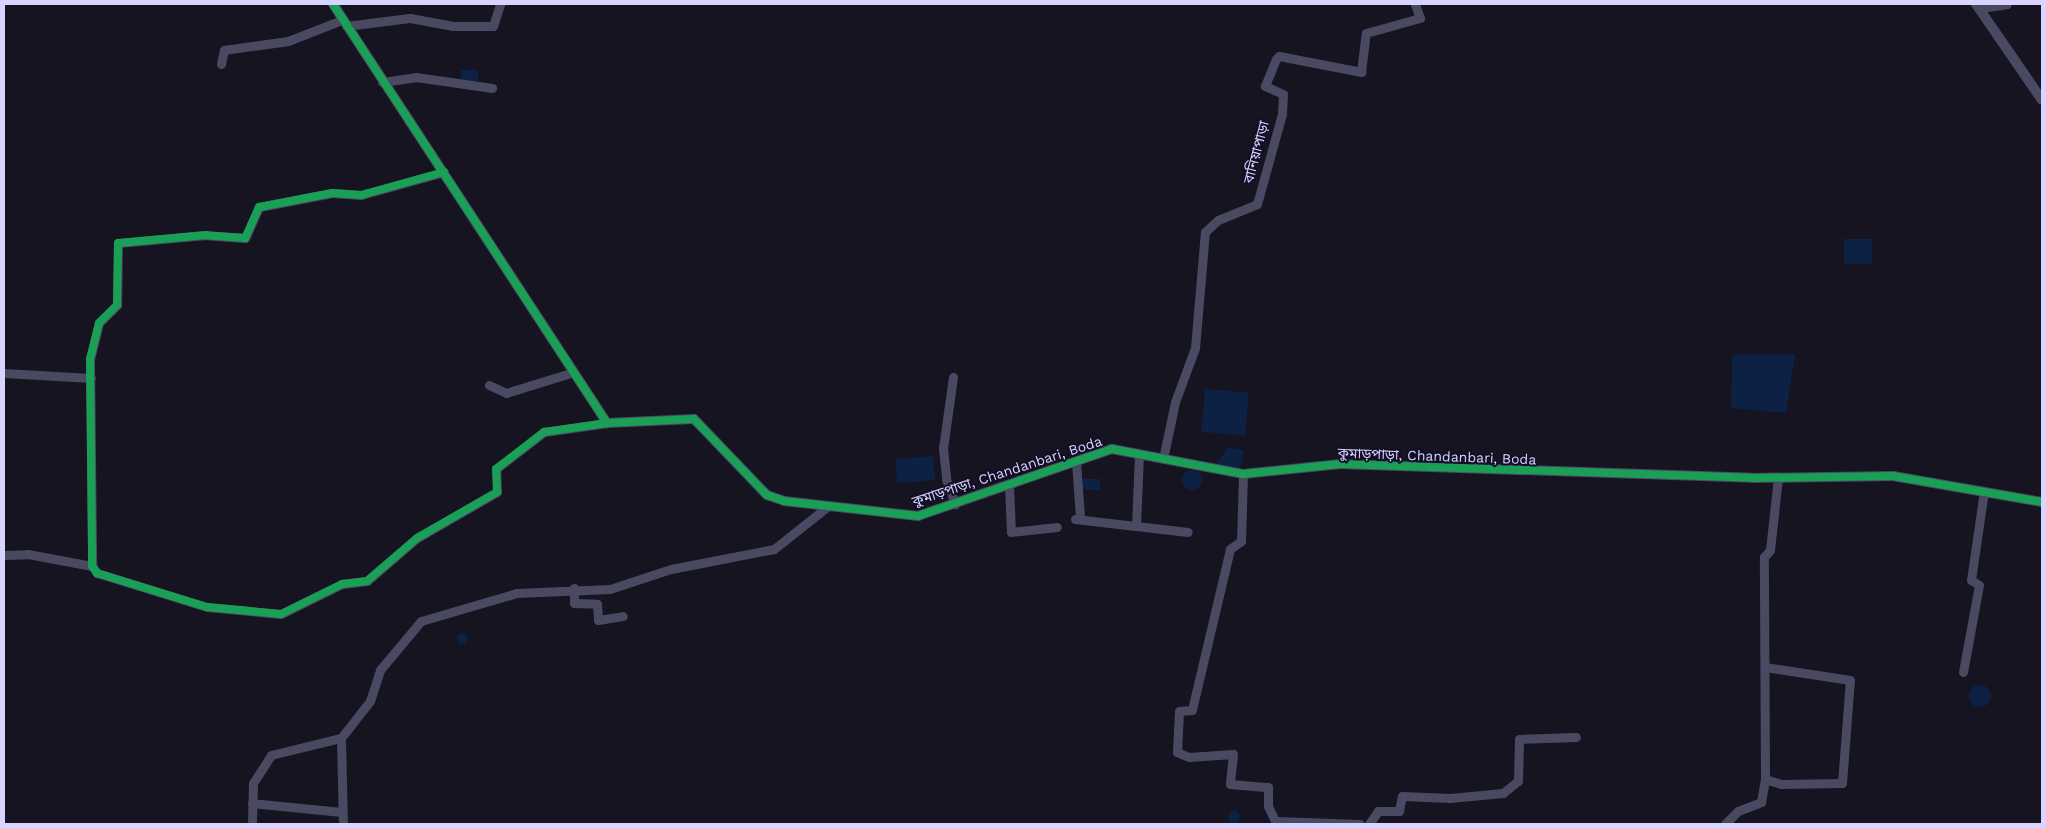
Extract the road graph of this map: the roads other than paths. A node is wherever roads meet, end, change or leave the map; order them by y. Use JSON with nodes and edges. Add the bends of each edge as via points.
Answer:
{"nodes":[{"id":1,"x":333,"y":4,"type":"edge"},
{"id":2,"x":500,"y":4,"type":"edge"},
{"id":3,"x":1414,"y":4,"type":"edge"},
{"id":4,"x":2007,"y":4,"type":"edge"},
{"id":5,"x":1978,"y":6,"type":"edge"},
{"id":6,"x":344,"y":23,"type":"junction"},
{"id":7,"x":222,"y":64,"type":"dead end"},
{"id":8,"x":382,"y":82,"type":"junction"},
{"id":9,"x":492,"y":88,"type":"dead end"},
{"id":10,"x":2042,"y":100,"type":"edge"},
{"id":11,"x":444,"y":172,"type":"junction"},
{"id":12,"x":574,"y":372,"type":"junction"},
{"id":13,"x":4,"y":374,"type":"edge"},
{"id":14,"x":91,"y":378,"type":"junction"},
{"id":15,"x":953,"y":378,"type":"dead end"},
{"id":16,"x":489,"y":385,"type":"dead end"},
{"id":17,"x":607,"y":423,"type":"junction"},
{"id":18,"x":1140,"y":455,"type":"junction"},
{"id":19,"x":1162,"y":459,"type":"junction"},
{"id":20,"x":1076,"y":462,"type":"junction"},
{"id":21,"x":1244,"y":474,"type":"junction"},
{"id":22,"x":1778,"y":478,"type":"junction"},
{"id":23,"x":1009,"y":485,"type":"junction"},
{"id":24,"x":1984,"y":490,"type":"junction"},
{"id":25,"x":2042,"y":502,"type":"edge"},
{"id":26,"x":955,"y":504,"type":"junction"},
{"id":27,"x":827,"y":507,"type":"junction"},
{"id":28,"x":1136,"y":526,"type":"junction"},
{"id":29,"x":1057,"y":527,"type":"dead end"},
{"id":30,"x":1188,"y":532,"type":"dead end"},
{"id":31,"x":4,"y":555,"type":"edge"},
{"id":32,"x":92,"y":566,"type":"junction"},
{"id":33,"x":574,"y":588,"type":"junction"},
{"id":34,"x":624,"y":616,"type":"dead end"},
{"id":35,"x":1765,"y":667,"type":"junction"},
{"id":36,"x":1963,"y":672,"type":"dead end"},
{"id":37,"x":1576,"y":737,"type":"dead end"},
{"id":38,"x":341,"y":738,"type":"junction"},
{"id":39,"x":1765,"y":779,"type":"junction"},
{"id":40,"x":252,"y":802,"type":"junction"},
{"id":41,"x":342,"y":812,"type":"junction"},
{"id":42,"x":252,"y":824,"type":"edge"},
{"id":43,"x":343,"y":824,"type":"edge"},
{"id":44,"x":1360,"y":824,"type":"edge"},
{"id":45,"x":1369,"y":824,"type":"edge"},
{"id":46,"x":1725,"y":824,"type":"edge"}],
"edges":[{"from":1,"to":6,"type":"street"},
{"from":2,"to":6,"type":"street","via":[[493,26],[453,26],[410,18]]},
{"from":3,"to":19,"type":"street","name":"বানিয়াপাড়া","via":[[1420,18],[1366,33],[1361,72],[1279,56],[1276,59],[1265,86],[1283,94],[1282,114],[1257,204],[1218,220],[1205,232],[1200,253],[1195,348],[1175,402]]},
{"from":4,"to":5,"type":"street"},
{"from":5,"to":10,"type":"street"},
{"from":6,"to":7,"type":"street","via":[[288,40],[224,50]]},
{"from":6,"to":8,"type":"street"},
{"from":8,"to":9,"type":"street","via":[[416,77]]},
{"from":8,"to":11,"type":"street"},
{"from":11,"to":12,"type":"street"},
{"from":11,"to":14,"type":"street","via":[[368,193],[332,193],[258,207],[245,238],[172,236],[118,243],[117,305],[99,323]]},
{"from":12,"to":16,"type":"street","via":[[506,393]]},
{"from":12,"to":17,"type":"street"},
{"from":13,"to":14,"type":"street"},
{"from":14,"to":32,"type":"street"},
{"from":15,"to":26,"type":"street","via":[[943,448],[946,479]]},
{"from":17,"to":27,"type":"street","name":"কুমাড়পাড়া, Chandanbari, Boda","via":[[694,419],[767,495]]},
{"from":17,"to":32,"type":"street","via":[[544,432],[496,469],[497,492],[417,538],[367,581],[342,584],[281,614],[207,607],[97,573]]},
{"from":18,"to":19,"type":"street","name":"কুমাড়পাড়া, Chandanbari, Boda"},
{"from":18,"to":20,"type":"street","name":"কুমাড়পাড়া, Chandanbari, Boda","via":[[1112,449]]},
{"from":18,"to":28,"type":"street"},
{"from":19,"to":21,"type":"street","name":"কুমাড়পাড়া, Chandanbari, Boda"},
{"from":20,"to":23,"type":"street","name":"কুমাড়পাড়া, Chandanbari, Boda"},
{"from":20,"to":28,"type":"street","via":[[1077,518]]},
{"from":21,"to":22,"type":"street","name":"কুমাড়পাড়া, Chandanbari, Boda","via":[[1340,464]]},
{"from":21,"to":44,"type":"street","via":[[1241,541],[1230,549],[1192,710],[1179,711],[1177,752],[1189,757],[1233,754],[1230,784],[1268,787],[1268,806],[1275,821]]},
{"from":22,"to":24,"type":"street","name":"কুমাড়পাড়া, Chandanbari, Boda","via":[[1893,476]]},
{"from":22,"to":35,"type":"street","via":[[1770,550],[1764,557]]},
{"from":23,"to":26,"type":"street","name":"কুমাড়পাড়া, Chandanbari, Boda"},
{"from":23,"to":29,"type":"street","via":[[1011,532]]},
{"from":24,"to":25,"type":"street","name":"কুমাড়পাড়া, Chandanbari, Boda"},
{"from":24,"to":36,"type":"street","via":[[1971,580],[1980,585]]},
{"from":26,"to":27,"type":"street","name":"কুমাড়পাড়া, Chandanbari, Boda","via":[[918,516]]},
{"from":27,"to":33,"type":"street","via":[[774,548],[671,569],[610,589]]},
{"from":28,"to":30,"type":"street"},
{"from":31,"to":32,"type":"street","via":[[28,554]]},
{"from":33,"to":34,"type":"street","via":[[574,603],[597,604],[598,620]]},
{"from":33,"to":38,"type":"street","via":[[517,593],[421,621],[380,670],[370,701]]},
{"from":35,"to":39,"type":"street"},
{"from":35,"to":39,"type":"street","via":[[1850,680],[1842,783],[1781,784]]},
{"from":37,"to":45,"type":"street","via":[[1519,738],[1518,781],[1503,793],[1450,798],[1402,796],[1399,811],[1378,811]]},
{"from":38,"to":40,"type":"street","via":[[272,755],[253,783]]},
{"from":38,"to":41,"type":"street"},
{"from":39,"to":46,"type":"street","via":[[1761,802],[1738,811]]},
{"from":40,"to":41,"type":"street"},
{"from":40,"to":42,"type":"street"},
{"from":41,"to":43,"type":"street"}]}
